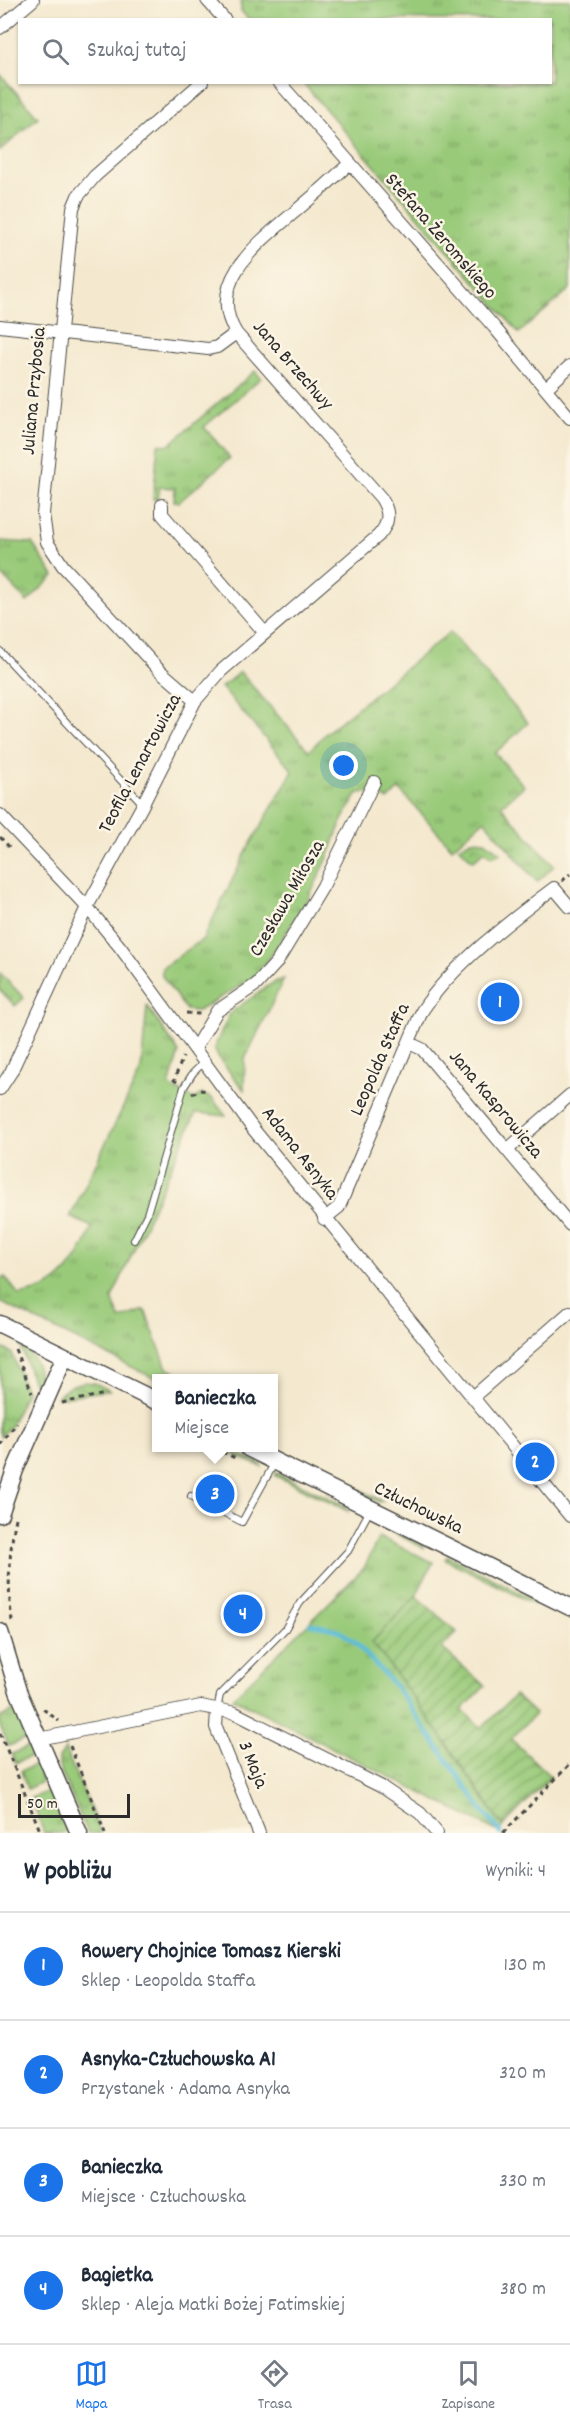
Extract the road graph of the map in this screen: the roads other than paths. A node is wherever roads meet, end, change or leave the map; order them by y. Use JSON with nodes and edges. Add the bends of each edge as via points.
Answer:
{"nodes":[{"id":1,"x":33,"y":0,"type":"edge"},
{"id":2,"x":210,"y":1,"type":"edge"},
{"id":3,"x":223,"y":18,"type":"edge"},
{"id":4,"x":0,"y":28,"type":"edge"},
{"id":5,"x":200,"y":84,"type":"edge"},
{"id":6,"x":281,"y":84,"type":"edge"},
{"id":7,"x":349,"y":164,"type":"junction"},
{"id":8,"x":0,"y":326,"type":"edge"},
{"id":9,"x":61,"y":332,"type":"junction"},
{"id":10,"x":236,"y":333,"type":"junction"},
{"id":11,"x":570,"y":366,"type":"edge"},
{"id":12,"x":546,"y":388,"type":"junction"},
{"id":13,"x":570,"y":418,"type":"edge"},
{"id":14,"x":162,"y":505,"type":"dead end"},
{"id":15,"x":389,"y":513,"type":"joint"},
{"id":16,"x":266,"y":633,"type":"junction"},
{"id":17,"x":0,"y":651,"type":"edge"},
{"id":18,"x":195,"y":701,"type":"junction"},
{"id":19,"x":374,"y":782,"type":"dead end"},
{"id":20,"x":143,"y":804,"type":"junction"},
{"id":21,"x":0,"y":815,"type":"edge"},
{"id":22,"x":87,"y":907,"type":"junction"},
{"id":23,"x":570,"y":907,"type":"edge"},
{"id":24,"x":409,"y":1042,"type":"junction"},
{"id":25,"x":188,"y":1048,"type":"junction"},
{"id":26,"x":204,"y":1061,"type":"junction"},
{"id":27,"x":0,"y":1089,"type":"edge"},
{"id":28,"x":570,"y":1095,"type":"edge"},
{"id":29,"x":507,"y":1150,"type":"junction"},
{"id":30,"x":324,"y":1218,"type":"junction"},
{"id":31,"x":570,"y":1225,"type":"edge"},
{"id":32,"x":134,"y":1240,"type":"dead end"},
{"id":33,"x":570,"y":1311,"type":"edge"},
{"id":34,"x":0,"y":1324,"type":"edge"},
{"id":35,"x":65,"y":1356,"type":"junction"},
{"id":36,"x":473,"y":1397,"type":"junction"},
{"id":37,"x":152,"y":1399,"type":"edge"},
{"id":38,"x":256,"y":1452,"type":"edge"},
{"id":39,"x":275,"y":1461,"type":"junction"},
{"id":40,"x":191,"y":1496,"type":"dead end"},
{"id":41,"x":370,"y":1509,"type":"junction"},
{"id":42,"x":8,"y":1515,"type":"edge"},
{"id":43,"x":570,"y":1516,"type":"edge"},
{"id":44,"x":570,"y":1607,"type":"edge"},
{"id":45,"x":7,"y":1632,"type":"edge"},
{"id":46,"x":2,"y":1651,"type":"edge"},
{"id":47,"x":217,"y":1710,"type":"junction"},
{"id":48,"x":39,"y":1739,"type":"junction"},
{"id":49,"x":79,"y":1833,"type":"edge"},
{"id":50,"x":259,"y":1833,"type":"edge"},
{"id":51,"x":437,"y":1833,"type":"edge"}],
"edges":[{"from":1,"to":4,"type":"street"},
{"from":2,"to":3,"type":"street"},
{"from":5,"to":9,"type":"street","name":"Juliana Przybosia","via":[[95,176],[78,196],[70,219]]},
{"from":6,"to":7,"type":"street","name":"Stefana Żeromskiego"},
{"from":7,"to":10,"type":"street","name":"Jana Brzechwy","via":[[241,262],[229,292],[228,315]]},
{"from":7,"to":12,"type":"street","name":"Stefana Żeromskiego"},
{"from":8,"to":9,"type":"street"},
{"from":9,"to":10,"type":"street","via":[[208,349]]},
{"from":9,"to":18,"type":"street","name":"Juliana Przybosia","via":[[43,514],[47,542],[63,566],[159,670]]},
{"from":10,"to":15,"type":"street","name":"Jana Brzechwy","via":[[377,493]]},
{"from":11,"to":12,"type":"street"},
{"from":12,"to":13,"type":"street","name":"Stefana Żeromskiego"},
{"from":14,"to":16,"type":"street","via":[[162,514]]},
{"from":15,"to":16,"type":"street","name":"Teofila Lenartowicza","via":[[378,536]]},
{"from":16,"to":18,"type":"street","name":"Teofila Lenartowicza","via":[[221,671]]},
{"from":17,"to":20,"type":"lane"},
{"from":18,"to":20,"type":"street","name":"Teofila Lenartowicza"},
{"from":19,"to":25,"type":"street","name":"Czesława Miłosza","via":[[323,886],[277,962],[257,984],[217,1011]]},
{"from":20,"to":22,"type":"street","name":"Teofila Lenartowicza"},
{"from":21,"to":22,"type":"street","name":"Adama Asnyka"},
{"from":22,"to":25,"type":"street","name":"Adama Asnyka","via":[[120,947]]},
{"from":22,"to":27,"type":"street","name":"Teofila Lenartowicza"},
{"from":23,"to":24,"type":"street","name":"Leopolda Staffa","via":[[554,888],[526,909],[447,978],[422,1011]]},
{"from":24,"to":29,"type":"street","name":"Jana Kasprowicza","via":[[422,1049]]},
{"from":24,"to":30,"type":"street","name":"Leopolda Staffa","via":[[339,1207]]},
{"from":25,"to":26,"type":"street","name":"Adama Asnyka"},
{"from":26,"to":30,"type":"street","name":"Adama Asnyka"},
{"from":26,"to":32,"type":"lane","via":[[184,1088],[147,1214]]},
{"from":28,"to":29,"type":"street"},
{"from":29,"to":31,"type":"street","name":"Jana Kasprowicza"},
{"from":30,"to":36,"type":"street","name":"Adama Asnyka"},
{"from":33,"to":36,"type":"street"},
{"from":34,"to":35,"type":"main road"},
{"from":35,"to":37,"type":"main road"},
{"from":35,"to":42,"type":"main road","via":[[15,1470]]},
{"from":36,"to":43,"type":"street","name":"Adama Asnyka"},
{"from":38,"to":39,"type":"main road","name":"Człuchowska"},
{"from":39,"to":40,"type":"lane","via":[[242,1521]]},
{"from":39,"to":41,"type":"main road","name":"Człuchowska"},
{"from":41,"to":44,"type":"main road","name":"Człuchowska"},
{"from":41,"to":47,"type":"lane","via":[[348,1551],[300,1603],[285,1629],[220,1695]]},
{"from":45,"to":46,"type":"main road"},
{"from":46,"to":48,"type":"main road"},
{"from":47,"to":48,"type":"street","via":[[201,1706]]},
{"from":47,"to":50,"type":"street","name":"3 Maja","via":[[216,1727]]},
{"from":47,"to":51,"type":"street","via":[[235,1713],[380,1786],[420,1813]]},
{"from":48,"to":49,"type":"main road"}]}
